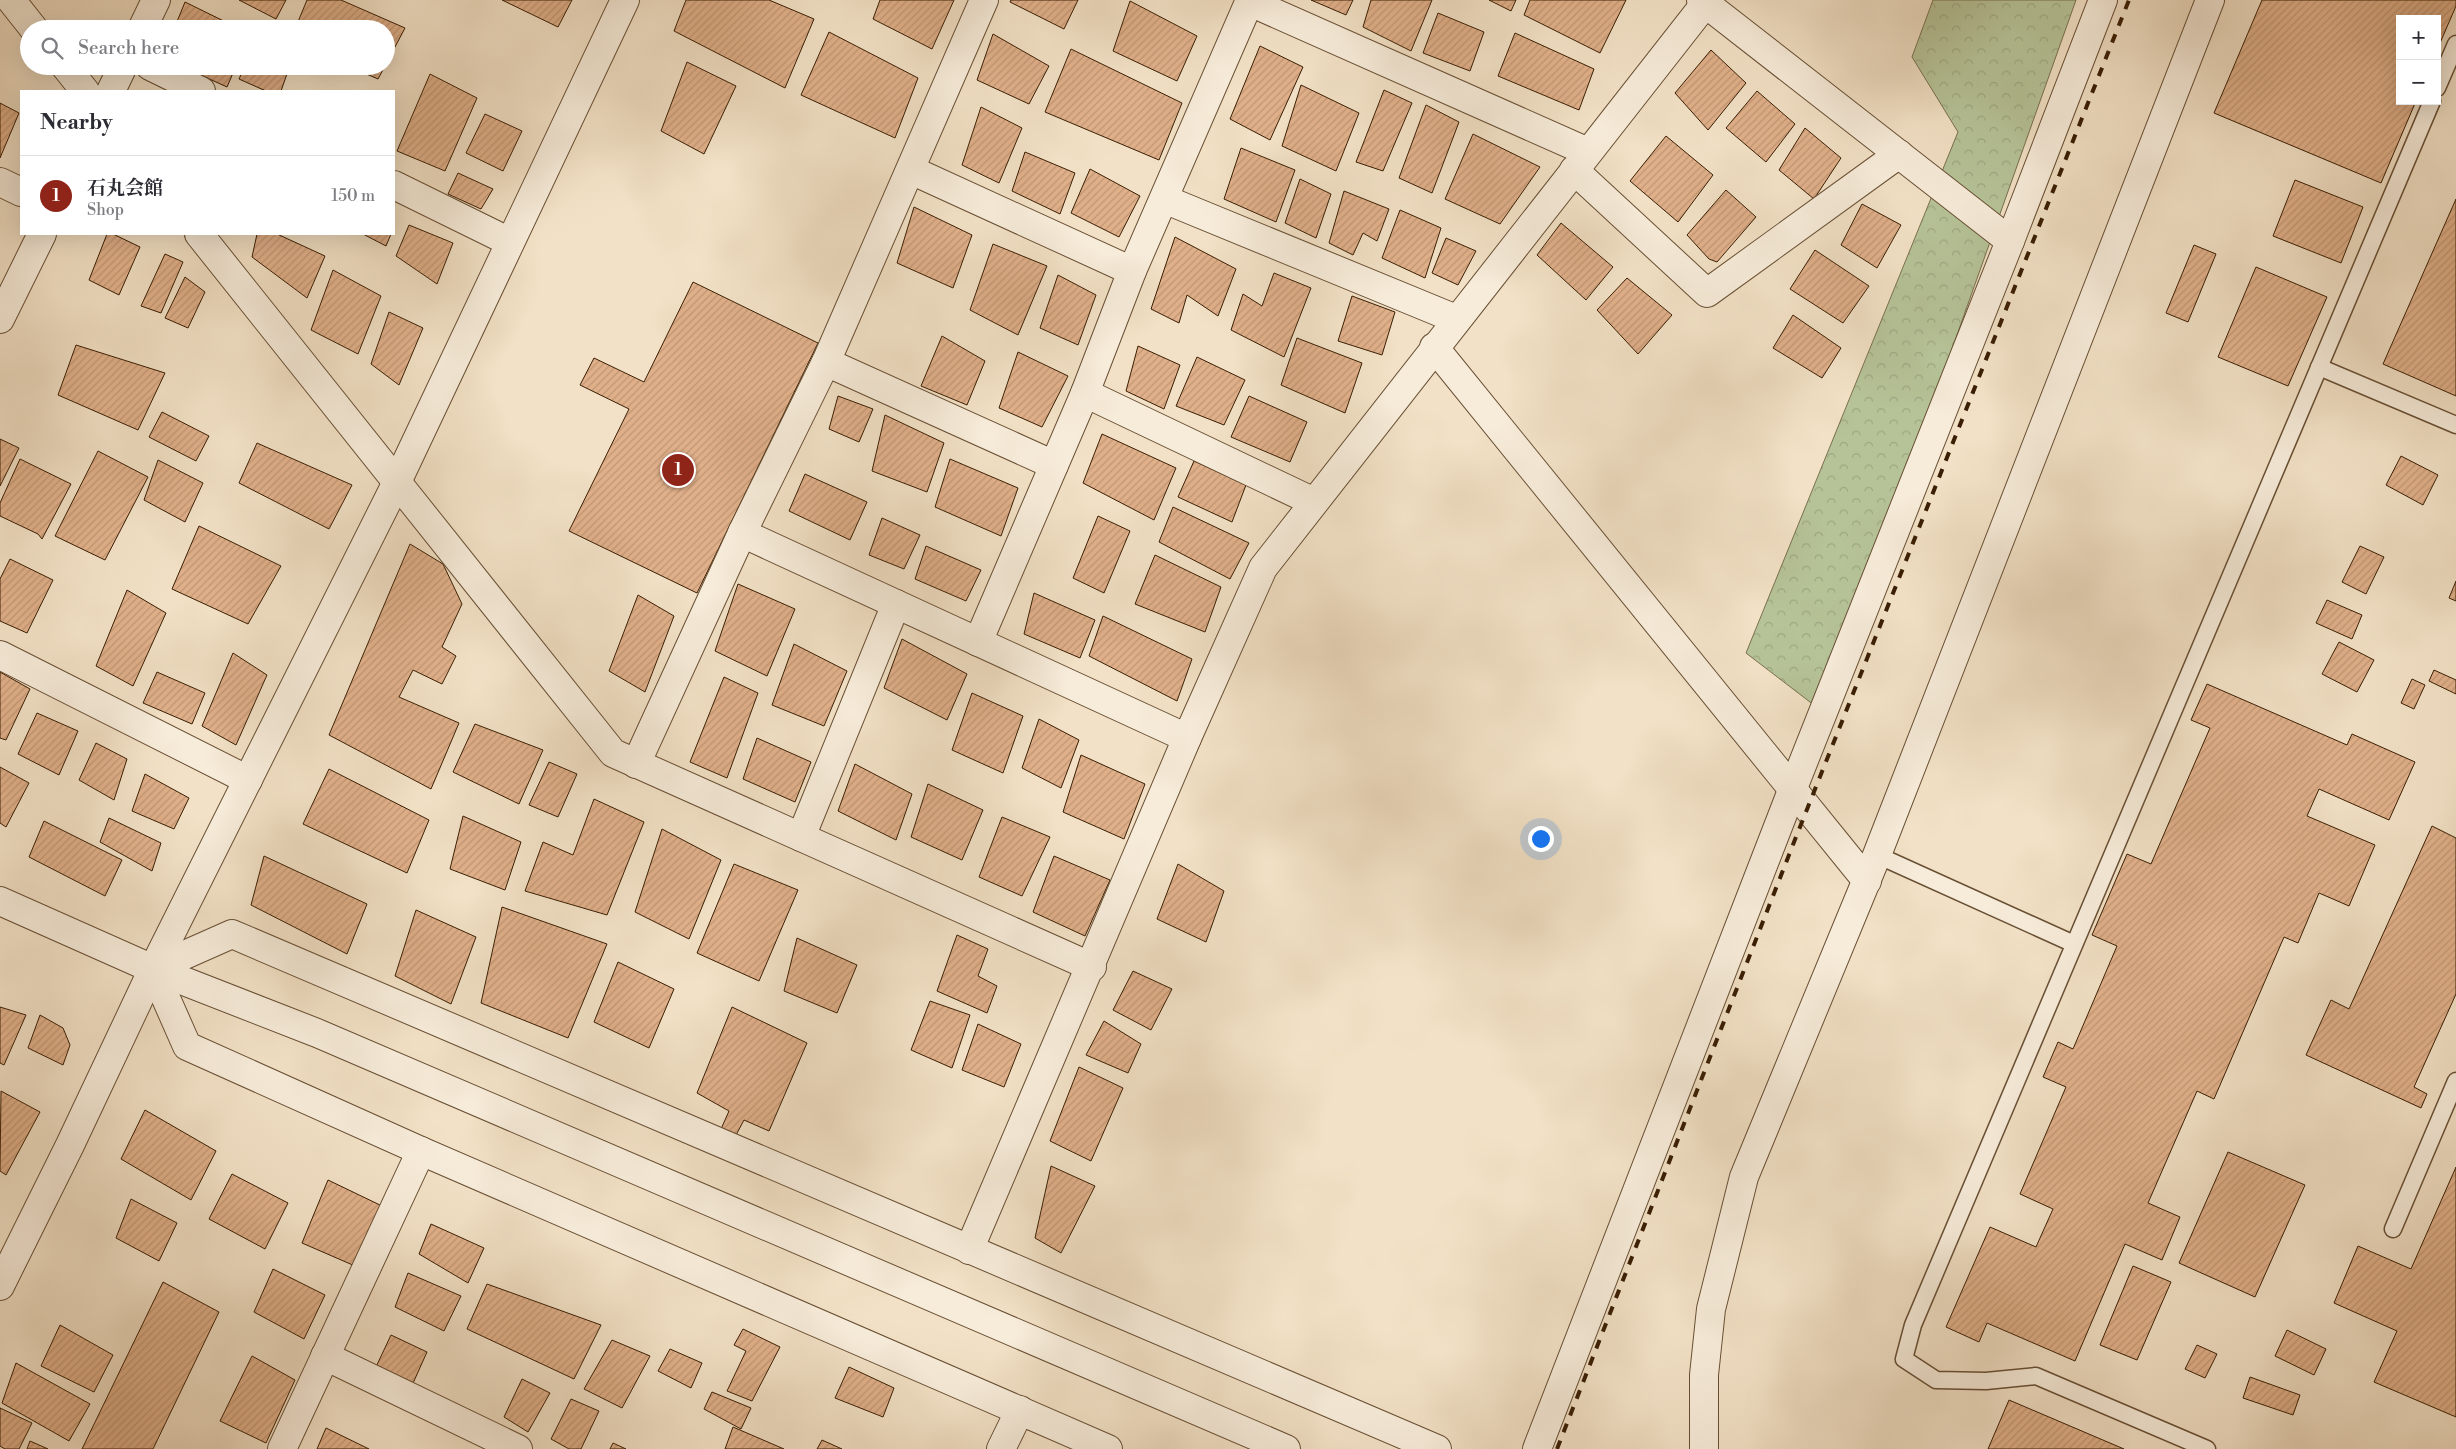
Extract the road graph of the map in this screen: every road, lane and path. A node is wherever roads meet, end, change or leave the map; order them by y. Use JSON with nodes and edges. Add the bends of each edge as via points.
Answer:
{"nodes":[{"id":1,"x":11,"y":0,"type":"edge"},
{"id":2,"x":156,"y":0,"type":"edge"},
{"id":3,"x":625,"y":0,"type":"edge"},
{"id":4,"x":984,"y":0,"type":"edge"},
{"id":5,"x":2103,"y":0,"type":"edge"},
{"id":6,"x":2210,"y":0,"type":"edge"},
{"id":7,"x":1250,"y":1,"type":"edge"},
{"id":8,"x":1705,"y":1,"type":"edge"},
{"id":9,"x":27,"y":20,"type":"edge"},
{"id":10,"x":146,"y":20,"type":"edge"},
{"id":11,"x":2456,"y":44,"type":"edge"},
{"id":12,"x":72,"y":75,"type":"edge"},
{"id":13,"x":119,"y":75,"type":"edge"},
{"id":14,"x":168,"y":75,"type":"edge"},
{"id":15,"x":2441,"y":79,"type":"edge"},
{"id":16,"x":84,"y":90,"type":"edge"},
{"id":17,"x":111,"y":90,"type":"edge"},
{"id":18,"x":199,"y":90,"type":"edge"},
{"id":19,"x":2430,"y":105,"type":"edge"},
{"id":20,"x":1899,"y":154,"type":"junction"},
{"id":21,"x":1581,"y":161,"type":"junction"},
{"id":22,"x":911,"y":170,"type":"junction"},
{"id":23,"x":0,"y":182,"type":"edge"},
{"id":24,"x":395,"y":185,"type":"edge"},
{"id":25,"x":20,"y":192,"type":"edge"},
{"id":26,"x":1164,"y":199,"type":"junction"},
{"id":27,"x":42,"y":235,"type":"edge"},
{"id":28,"x":200,"y":235,"type":"edge"},
{"id":29,"x":510,"y":242,"type":"junction"},
{"id":30,"x":2010,"y":242,"type":"junction"},
{"id":31,"x":1132,"y":271,"type":"junction"},
{"id":32,"x":0,"y":319,"type":"edge"},
{"id":33,"x":1456,"y":319,"type":"junction"},
{"id":34,"x":1434,"y":347,"type":"junction"},
{"id":35,"x":826,"y":362,"type":"junction"},
{"id":36,"x":2319,"y":367,"type":"junction"},
{"id":37,"x":1085,"y":393,"type":"junction"},
{"id":38,"x":2456,"y":425,"type":"edge"},
{"id":39,"x":1054,"y":464,"type":"junction"},
{"id":40,"x":397,"y":482,"type":"junction"},
{"id":41,"x":1314,"y":502,"type":"junction"},
{"id":42,"x":742,"y":533,"type":"junction"},
{"id":43,"x":896,"y":604,"type":"junction"},
{"id":44,"x":978,"y":642,"type":"junction"},
{"id":45,"x":0,"y":655,"type":"edge"},
{"id":46,"x":1187,"y":738,"type":"junction"},
{"id":47,"x":636,"y":764,"type":"junction"},
{"id":48,"x":248,"y":780,"type":"junction"},
{"id":49,"x":1793,"y":788,"type":"junction"},
{"id":50,"x":801,"y":837,"type":"junction"},
{"id":51,"x":1877,"y":855,"type":"junction"},
{"id":52,"x":1867,"y":881,"type":"junction"},
{"id":53,"x":0,"y":901,"type":"edge"},
{"id":54,"x":2074,"y":944,"type":"junction"},
{"id":55,"x":1092,"y":967,"type":"junction"},
{"id":56,"x":153,"y":969,"type":"junction"},
{"id":57,"x":2456,"y":1081,"type":"edge"},
{"id":58,"x":421,"y":1151,"type":"junction"},
{"id":59,"x":2393,"y":1228,"type":"dead end"},
{"id":60,"x":969,"y":1250,"type":"junction"},
{"id":61,"x":0,"y":1286,"type":"edge"},
{"id":62,"x":326,"y":1356,"type":"junction"},
{"id":63,"x":1020,"y":1410,"type":"junction"},
{"id":64,"x":282,"y":1449,"type":"edge"},
{"id":65,"x":518,"y":1449,"type":"edge"},
{"id":66,"x":1001,"y":1449,"type":"edge"},
{"id":67,"x":1108,"y":1449,"type":"edge"},
{"id":68,"x":1286,"y":1449,"type":"edge"},
{"id":69,"x":1437,"y":1449,"type":"edge"},
{"id":70,"x":1537,"y":1449,"type":"edge"},
{"id":71,"x":1704,"y":1449,"type":"edge"},
{"id":72,"x":2207,"y":1449,"type":"edge"}],
"edges":[{"from":1,"to":9,"type":"street"},
{"from":2,"to":10,"type":"street"},
{"from":3,"to":29,"type":"street"},
{"from":4,"to":22,"type":"street"},
{"from":5,"to":30,"type":"street"},
{"from":6,"to":51,"type":"street"},
{"from":7,"to":21,"type":"street"},
{"from":7,"to":26,"type":"street"},
{"from":8,"to":20,"type":"street"},
{"from":8,"to":21,"type":"street"},
{"from":11,"to":15,"type":"lane"},
{"from":12,"to":16,"type":"street"},
{"from":13,"to":17,"type":"street"},
{"from":14,"to":18,"type":"street"},
{"from":19,"to":36,"type":"lane"},
{"from":20,"to":21,"type":"street","via":[[1707,293]]},
{"from":20,"to":30,"type":"street"},
{"from":21,"to":33,"type":"street"},
{"from":22,"to":31,"type":"street"},
{"from":22,"to":35,"type":"street"},
{"from":23,"to":25,"type":"street"},
{"from":24,"to":29,"type":"street"},
{"from":26,"to":31,"type":"street"},
{"from":26,"to":33,"type":"street"},
{"from":27,"to":32,"type":"street"},
{"from":28,"to":40,"type":"street"},
{"from":29,"to":40,"type":"street"},
{"from":30,"to":49,"type":"street"},
{"from":31,"to":37,"type":"street"},
{"from":33,"to":34,"type":"street"},
{"from":34,"to":41,"type":"street"},
{"from":34,"to":49,"type":"street"},
{"from":35,"to":39,"type":"street"},
{"from":35,"to":42,"type":"street"},
{"from":36,"to":38,"type":"lane"},
{"from":36,"to":54,"type":"lane"},
{"from":37,"to":39,"type":"street"},
{"from":37,"to":41,"type":"street"},
{"from":39,"to":44,"type":"street"},
{"from":40,"to":47,"type":"street","via":[[613,753]]},
{"from":40,"to":48,"type":"street"},
{"from":41,"to":46,"type":"street","via":[[1263,568]]},
{"from":42,"to":43,"type":"street"},
{"from":42,"to":47,"type":"street"},
{"from":43,"to":44,"type":"street"},
{"from":43,"to":50,"type":"street"},
{"from":44,"to":46,"type":"street"},
{"from":45,"to":48,"type":"street"},
{"from":46,"to":55,"type":"street"},
{"from":47,"to":50,"type":"street"},
{"from":48,"to":56,"type":"street"},
{"from":49,"to":52,"type":"street"},
{"from":49,"to":70,"type":"street"},
{"from":50,"to":55,"type":"street"},
{"from":51,"to":52,"type":"street"},
{"from":51,"to":54,"type":"lane"},
{"from":52,"to":71,"type":"street","via":[[1744,1177],[1711,1309],[1704,1375]]},
{"from":53,"to":56,"type":"street"},
{"from":54,"to":72,"type":"lane","via":[[1913,1325],[1904,1359],[1936,1380],[1986,1381],[2036,1376]]},
{"from":55,"to":60,"type":"street"},
{"from":56,"to":58,"type":"street","via":[[188,1046]]},
{"from":56,"to":60,"type":"street","via":[[232,934]]},
{"from":56,"to":61,"type":"street"},
{"from":56,"to":68,"type":"street","via":[[317,1033]]},
{"from":57,"to":59,"type":"lane"},
{"from":58,"to":62,"type":"street"},
{"from":58,"to":63,"type":"street"},
{"from":60,"to":69,"type":"street"},
{"from":62,"to":64,"type":"street"},
{"from":62,"to":65,"type":"street"},
{"from":63,"to":66,"type":"street"},
{"from":63,"to":67,"type":"street"}]}
